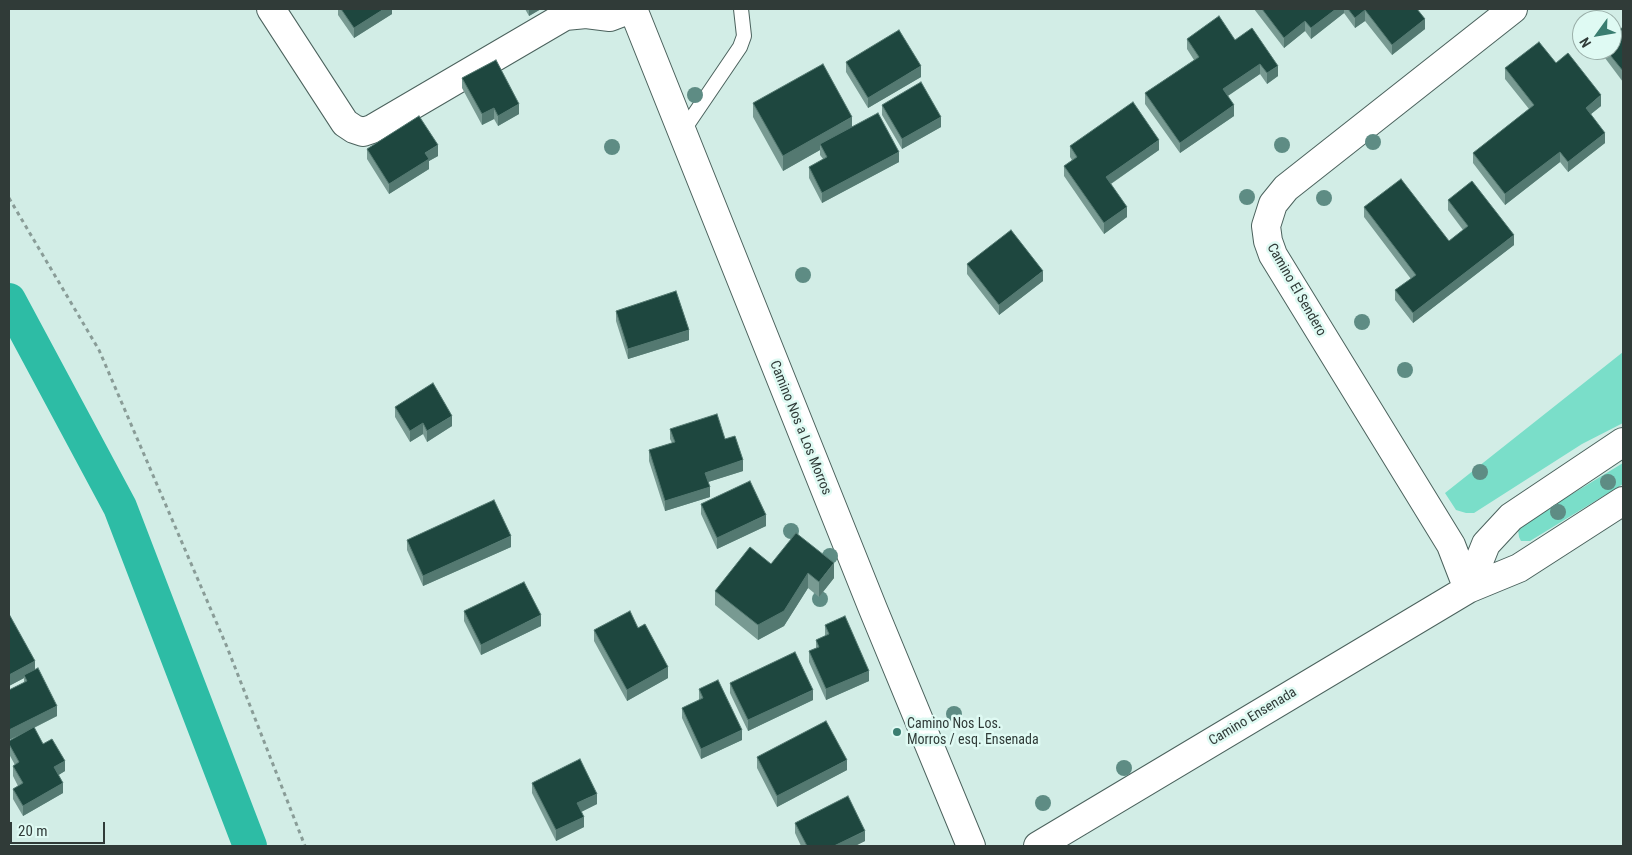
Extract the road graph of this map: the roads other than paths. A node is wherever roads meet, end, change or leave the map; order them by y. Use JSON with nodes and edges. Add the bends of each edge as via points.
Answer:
{"nodes":[{"id":1,"x":271,"y":9,"type":"edge"},
{"id":2,"x":632,"y":9,"type":"edge"},
{"id":3,"x":741,"y":9,"type":"edge"},
{"id":4,"x":1513,"y":9,"type":"edge"},
{"id":5,"x":683,"y":131,"type":"junction"},
{"id":6,"x":1623,"y":442,"type":"edge"},
{"id":7,"x":1623,"y":501,"type":"edge"},
{"id":8,"x":1468,"y":589,"type":"junction"},
{"id":9,"x":971,"y":846,"type":"edge"},
{"id":10,"x":1038,"y":846,"type":"edge"}],
"edges":[{"from":1,"to":2,"type":"street","via":[[346,123],[363,132],[566,16],[610,17]]},
{"from":2,"to":5,"type":"street","name":"Camino Nos a Los Morros"},
{"from":3,"to":5,"type":"lane","via":[[744,36],[740,47]]},
{"from":4,"to":8,"type":"street","name":"Camino El Sendero","via":[[1291,184],[1276,199],[1266,226],[1273,255],[1451,545]]},
{"from":5,"to":9,"type":"street","name":"Camino Nos a Los Morros"},
{"from":6,"to":8,"type":"street","via":[[1511,517],[1486,544]]},
{"from":7,"to":8,"type":"street","name":"Camino Ensenada","via":[[1519,568]]},
{"from":8,"to":10,"type":"street","name":"Camino Ensenada"}]}
